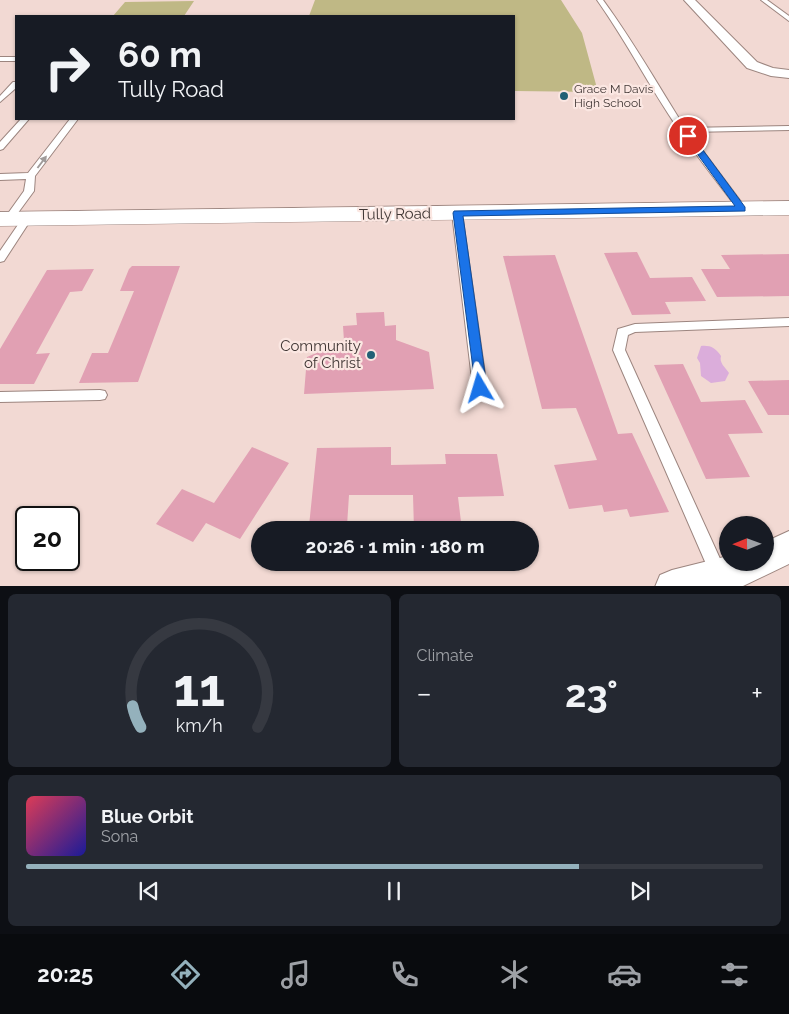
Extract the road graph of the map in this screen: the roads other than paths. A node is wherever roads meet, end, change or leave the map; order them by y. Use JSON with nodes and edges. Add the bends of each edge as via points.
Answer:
{"nodes":[{"id":1,"x":600,"y":0,"type":"edge"},
{"id":2,"x":689,"y":0,"type":"edge"},
{"id":3,"x":764,"y":0,"type":"edge"},
{"id":4,"x":789,"y":19,"type":"edge"},
{"id":5,"x":3,"y":59,"type":"edge"},
{"id":6,"x":0,"y":64,"type":"edge"},
{"id":7,"x":789,"y":74,"type":"edge"},
{"id":8,"x":15,"y":85,"type":"edge"},
{"id":9,"x":0,"y":100,"type":"edge"},
{"id":10,"x":24,"y":120,"type":"edge"},
{"id":11,"x":73,"y":120,"type":"edge"},
{"id":12,"x":789,"y":128,"type":"edge"},
{"id":13,"x":683,"y":130,"type":"junction"},
{"id":14,"x":0,"y":147,"type":"edge"},
{"id":15,"x":31,"y":176,"type":"junction"},
{"id":16,"x":0,"y":177,"type":"edge"},
{"id":17,"x":789,"y":208,"type":"edge"},
{"id":18,"x":742,"y":209,"type":"junction"},
{"id":19,"x":458,"y":213,"type":"junction"},
{"id":20,"x":12,"y":219,"type":"edge"},
{"id":21,"x":0,"y":260,"type":"edge"},
{"id":22,"x":789,"y":322,"type":"edge"},
{"id":23,"x":480,"y":388,"type":"dead end"},
{"id":24,"x":100,"y":395,"type":"dead end"},
{"id":25,"x":0,"y":397,"type":"edge"},
{"id":26,"x":789,"y":548,"type":"edge"},
{"id":27,"x":774,"y":555,"type":"edge"},
{"id":28,"x":740,"y":571,"type":"edge"},
{"id":29,"x":722,"y":580,"type":"edge"},
{"id":30,"x":672,"y":586,"type":"edge"}],
"edges":[{"from":1,"to":13,"type":"lane"},
{"from":2,"to":7,"type":"street","via":[[747,61],[765,70]]},
{"from":3,"to":4,"type":"lane"},
{"from":5,"to":6,"type":"lane"},
{"from":8,"to":9,"type":"lane"},
{"from":10,"to":14,"type":"lane"},
{"from":15,"to":11,"type":"lane","one_way":true},
{"from":12,"to":13,"type":"lane"},
{"from":13,"to":18,"type":"lane"},
{"from":15,"to":16,"type":"lane"},
{"from":15,"to":20,"type":"lane","via":[[29,192]]},
{"from":17,"to":18,"type":"main road","name":"Tully Road"},
{"from":18,"to":19,"type":"main road","name":"Tully Road"},
{"from":19,"to":20,"type":"main road","name":"Tully Road"},
{"from":19,"to":23,"type":"lane"},
{"from":20,"to":21,"type":"lane"},
{"from":22,"to":29,"type":"lane","via":[[635,328],[622,332],[619,350]]},
{"from":24,"to":25,"type":"lane"},
{"from":26,"to":27,"type":"street"},
{"from":28,"to":29,"type":"street"},
{"from":29,"to":30,"type":"street"}]}
